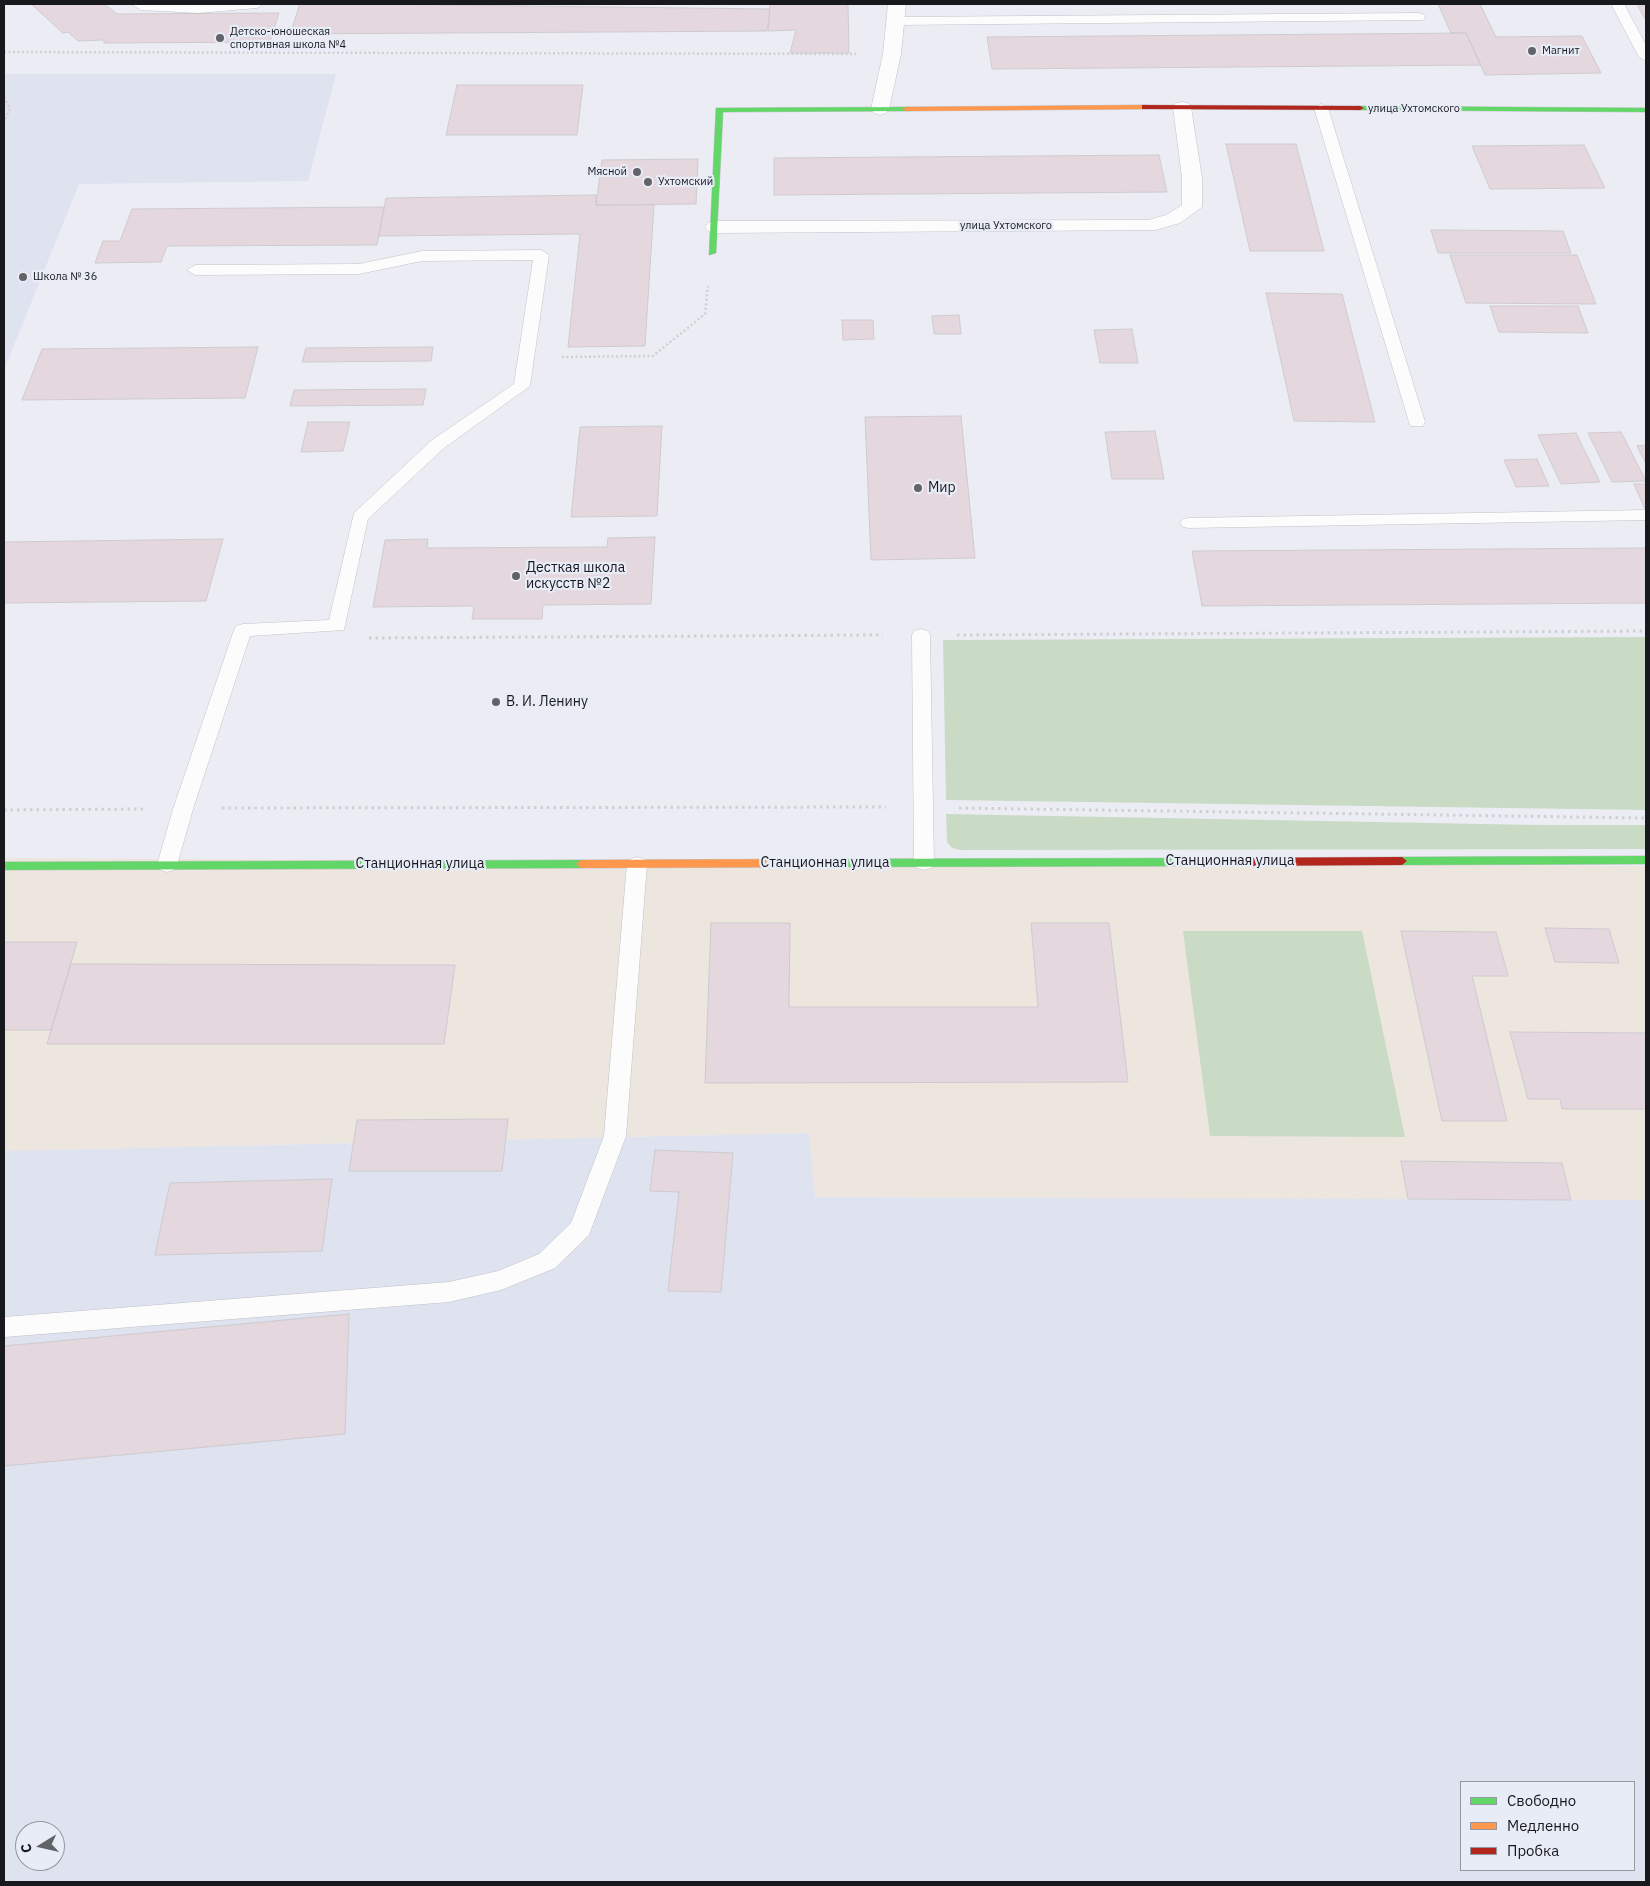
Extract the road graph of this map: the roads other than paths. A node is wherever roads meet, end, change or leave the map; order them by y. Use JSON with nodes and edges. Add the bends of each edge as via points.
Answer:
{"nodes":[{"id":1,"x":138,"y":4,"type":"edge"},
{"id":2,"x":257,"y":4,"type":"edge"},
{"id":3,"x":1617,"y":4,"type":"edge"},
{"id":4,"x":897,"y":13,"type":"edge"},
{"id":5,"x":1418,"y":17,"type":"dead end"},
{"id":6,"x":1646,"y":57,"type":"edge"},
{"id":7,"x":1182,"y":107,"type":"junction"},
{"id":8,"x":1321,"y":108,"type":"junction"},
{"id":9,"x":880,"y":109,"type":"junction"},
{"id":10,"x":1646,"y":110,"type":"edge"},
{"id":11,"x":715,"y":227,"type":"junction"},
{"id":12,"x":712,"y":253,"type":"road end"},
{"id":13,"x":195,"y":270,"type":"dead end"},
{"id":14,"x":1417,"y":422,"type":"dead end"},
{"id":15,"x":1646,"y":515,"type":"edge"},
{"id":16,"x":1189,"y":523,"type":"dead end"},
{"id":17,"x":920,"y":635,"type":"road end"},
{"id":18,"x":1646,"y":860,"type":"edge"},
{"id":19,"x":924,"y":862,"type":"junction"},
{"id":20,"x":636,"y":864,"type":"junction"},
{"id":21,"x":167,"y":865,"type":"junction"},
{"id":22,"x":4,"y":866,"type":"edge"},
{"id":23,"x":4,"y":1327,"type":"edge"}],
"edges":[{"from":1,"to":2,"type":"lane","via":[[198,8]]},
{"from":3,"to":6,"type":"lane"},
{"from":4,"to":5,"type":"lane"},
{"from":4,"to":9,"type":"street"},
{"from":7,"to":8,"type":"street","name":"улица Ухтомского"},
{"from":7,"to":9,"type":"street","name":"улица Ухтомского"},
{"from":7,"to":11,"type":"street","name":"улица Ухтомского","via":[[1192,178],[1192,207],[1173,219],[1149,226]]},
{"from":8,"to":10,"type":"street","name":"улица Ухтомского"},
{"from":8,"to":14,"type":"lane"},
{"from":9,"to":11,"type":"street","name":"улица Ухтомского","via":[[720,110]]},
{"from":11,"to":12,"type":"street","name":"улица Ухтомского"},
{"from":13,"to":21,"type":"lane","via":[[359,269],[422,256],[541,255],[522,386],[438,444],[360,517],[336,626],[243,630]]},
{"from":15,"to":16,"type":"lane"},
{"from":17,"to":19,"type":"lane"},
{"from":18,"to":19,"type":"street","name":"Станционная улица"},
{"from":19,"to":20,"type":"street","name":"Станционная улица"},
{"from":20,"to":21,"type":"street","name":"Станционная улица"},
{"from":20,"to":23,"type":"lane","via":[[615,1136],[580,1228],[547,1262],[501,1280],[449,1292]]},
{"from":21,"to":22,"type":"street","name":"Станционная улица"}]}
